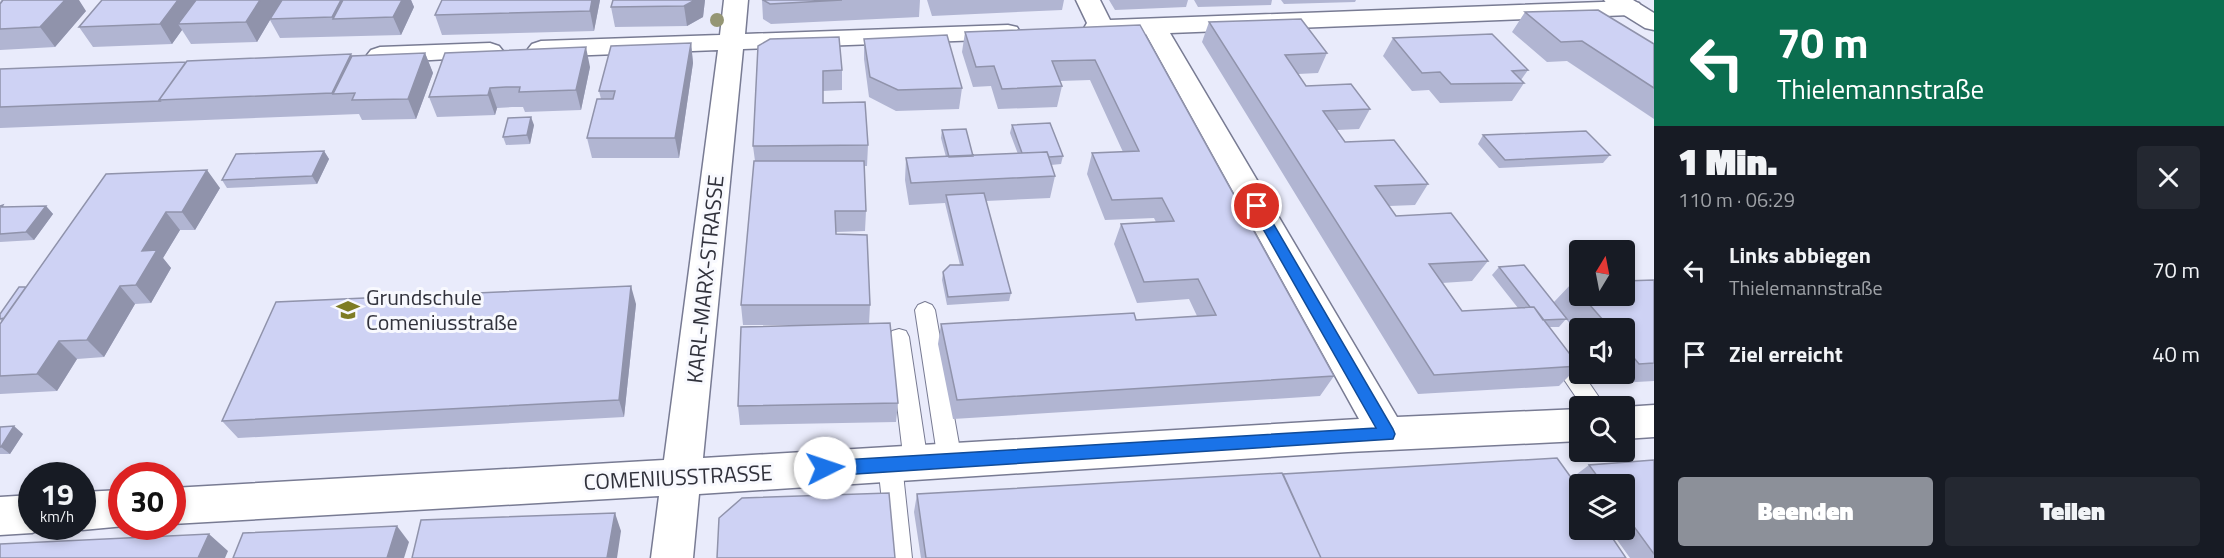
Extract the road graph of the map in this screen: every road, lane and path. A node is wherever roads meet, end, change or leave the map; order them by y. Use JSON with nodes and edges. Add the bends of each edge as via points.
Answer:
{"nodes":[{"id":1,"x":736,"y":0,"type":"edge"},
{"id":2,"x":1088,"y":0,"type":"edge"},
{"id":3,"x":1623,"y":4,"type":"edge"},
{"id":4,"x":1654,"y":23,"type":"edge"},
{"id":5,"x":1154,"y":26,"type":"junction"},
{"id":6,"x":1102,"y":28,"type":"junction"},
{"id":7,"x":1067,"y":29,"type":"edge"},
{"id":8,"x":1032,"y":31,"type":"edge"},
{"id":9,"x":731,"y":42,"type":"junction"},
{"id":10,"x":360,"y":56,"type":"edge"},
{"id":11,"x":925,"y":310,"type":"dead end"},
{"id":12,"x":1542,"y":333,"type":"edge"},
{"id":13,"x":899,"y":337,"type":"dead end"},
{"id":14,"x":1587,"y":396,"type":"edge"},
{"id":15,"x":1654,"y":421,"type":"edge"},
{"id":16,"x":1635,"y":422,"type":"edge"},
{"id":17,"x":1569,"y":426,"type":"edge"},
{"id":18,"x":1387,"y":434,"type":"junction"},
{"id":19,"x":919,"y":463,"type":"junction"},
{"id":20,"x":682,"y":477,"type":"junction"},
{"id":21,"x":186,"y":505,"type":"edge"},
{"id":22,"x":18,"y":515,"type":"edge"},
{"id":23,"x":0,"y":516,"type":"edge"},
{"id":24,"x":672,"y":558,"type":"edge"},
{"id":25,"x":900,"y":558,"type":"edge"}],
"edges":[{"from":1,"to":9,"type":"street","name":"KARL-MARX-STRASSE"},
{"from":2,"to":6,"type":"street"},
{"from":3,"to":4,"type":"street"},
{"from":3,"to":5,"type":"street"},
{"from":5,"to":6,"type":"street"},
{"from":5,"to":18,"type":"street"},
{"from":6,"to":7,"type":"street"},
{"from":8,"to":9,"type":"street"},
{"from":9,"to":10,"type":"street"},
{"from":9,"to":20,"type":"street","name":"KARL-MARX-STRASSE"},
{"from":11,"to":19,"type":"lane"},
{"from":12,"to":14,"type":"lane"},
{"from":13,"to":19,"type":"lane"},
{"from":15,"to":16,"type":"street"},
{"from":17,"to":18,"type":"street","name":"COMENIUSSTRASSE"},
{"from":18,"to":19,"type":"street","name":"COMENIUSSTRASSE"},
{"from":19,"to":20,"type":"street","name":"COMENIUSSTRASSE"},
{"from":19,"to":25,"type":"lane"},
{"from":20,"to":21,"type":"street","name":"COMENIUSSTRASSE"},
{"from":20,"to":24,"type":"street","name":"KARL-MARX-STRASSE"},
{"from":22,"to":23,"type":"street"}]}
